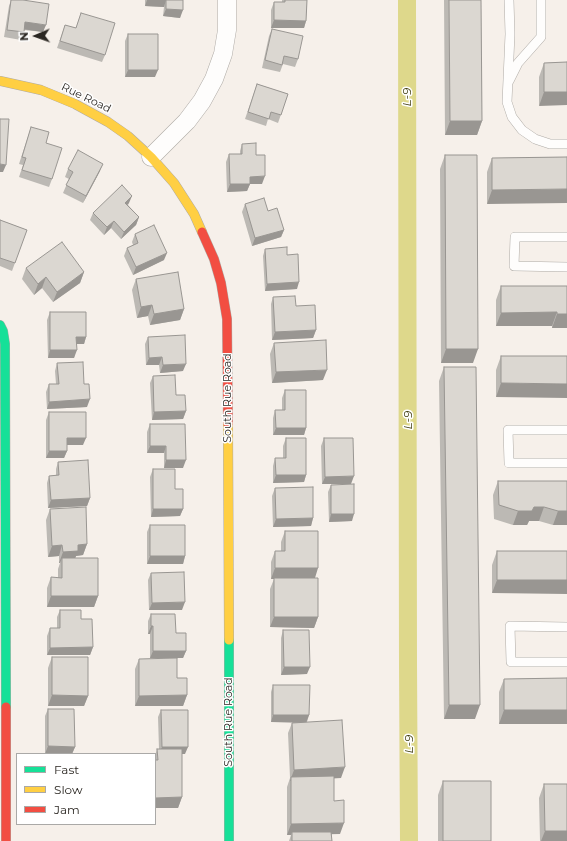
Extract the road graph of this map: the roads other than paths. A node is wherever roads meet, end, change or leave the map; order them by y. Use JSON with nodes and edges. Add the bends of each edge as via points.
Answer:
{"nodes":[{"id":1,"x":227,"y":0,"type":"edge"},
{"id":2,"x":509,"y":0,"type":"edge"},
{"id":3,"x":541,"y":0,"type":"edge"},
{"id":4,"x":0,"y":81,"type":"edge"},
{"id":5,"x":507,"y":86,"type":"junction"},
{"id":6,"x":567,"y":144,"type":"edge"},
{"id":7,"x":151,"y":157,"type":"junction"},
{"id":8,"x":567,"y":237,"type":"edge"},
{"id":9,"x":567,"y":267,"type":"edge"},
{"id":10,"x":0,"y":325,"type":"edge"},
{"id":11,"x":567,"y":430,"type":"edge"},
{"id":12,"x":567,"y":463,"type":"edge"},
{"id":13,"x":567,"y":627,"type":"edge"},
{"id":14,"x":567,"y":662,"type":"edge"},
{"id":15,"x":6,"y":841,"type":"edge"},
{"id":16,"x":229,"y":841,"type":"edge"}],
"edges":[{"from":1,"to":7,"type":"street","via":[[227,30],[223,54],[214,79],[187,121]]},
{"from":2,"to":5,"type":"lane"},
{"from":3,"to":5,"type":"lane","via":[[541,37],[518,64]]},
{"from":4,"to":7,"type":"street","name":"Rue Road","via":[[41,90],[75,104],[108,122]]},
{"from":5,"to":6,"type":"lane","via":[[507,102],[512,117],[522,130],[535,139],[550,144]]},
{"from":7,"to":16,"type":"street","name":"South Rue Road","via":[[174,183],[205,236],[221,283],[227,319]]},
{"from":8,"to":9,"type":"lane","via":[[515,237],[514,266]]},
{"from":10,"to":15,"type":"street","via":[[5,344]]},
{"from":11,"to":12,"type":"lane","via":[[508,430],[509,463]]},
{"from":13,"to":14,"type":"lane","via":[[510,626],[511,662]]}]}
